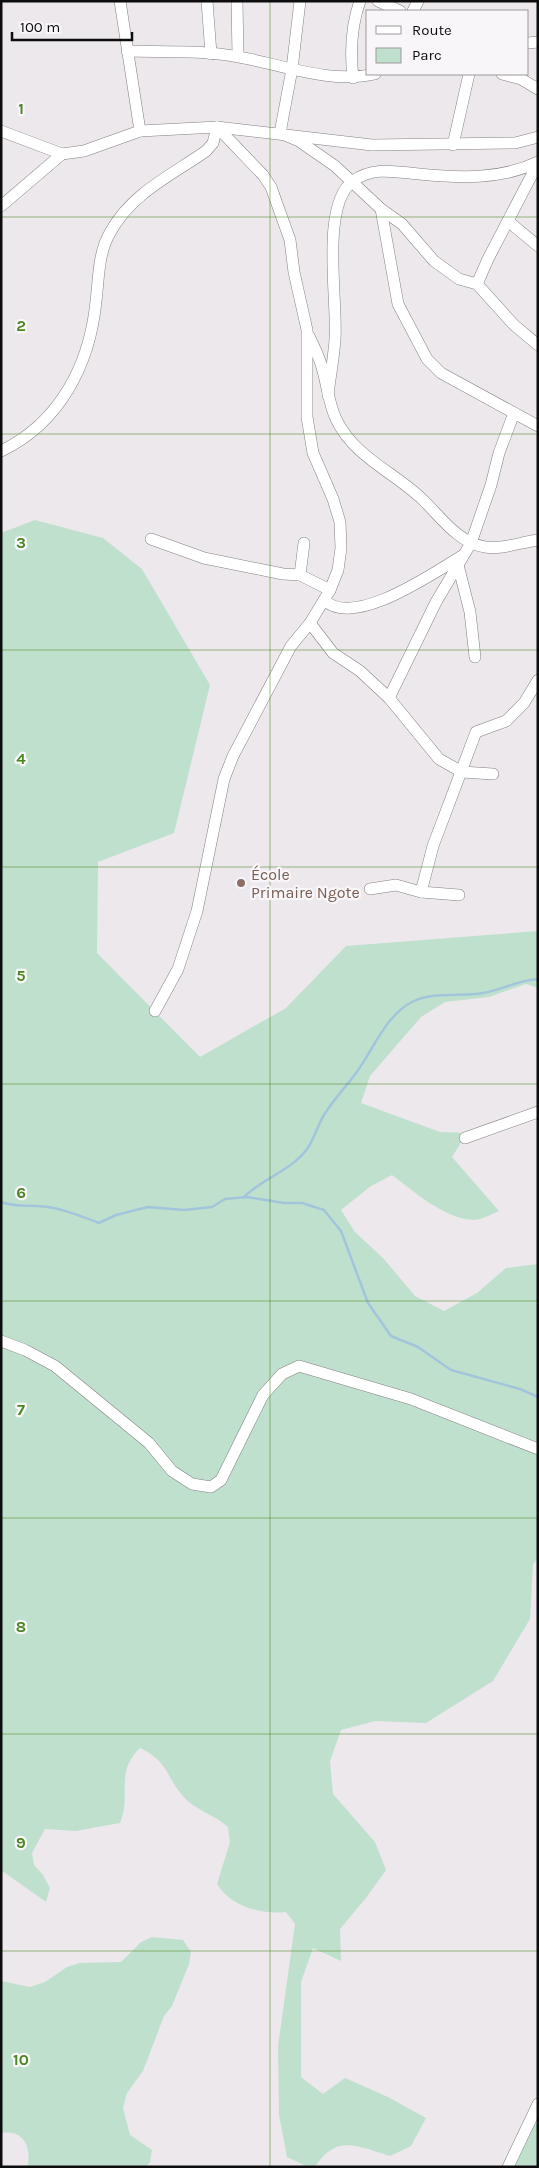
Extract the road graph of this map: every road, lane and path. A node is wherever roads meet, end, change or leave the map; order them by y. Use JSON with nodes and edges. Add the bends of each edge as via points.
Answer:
{"nodes":[{"id":1,"x":120,"y":1,"type":"edge"},
{"id":2,"x":207,"y":1,"type":"edge"},
{"id":3,"x":237,"y":1,"type":"edge"},
{"id":4,"x":300,"y":1,"type":"edge"},
{"id":5,"x":360,"y":1,"type":"edge"},
{"id":6,"x":378,"y":1,"type":"edge"},
{"id":7,"x":398,"y":10,"type":"edge"},
{"id":8,"x":127,"y":51,"type":"junction"},
{"id":9,"x":211,"y":54,"type":"junction"},
{"id":10,"x":238,"y":56,"type":"junction"},
{"id":11,"x":292,"y":69,"type":"junction"},
{"id":12,"x":370,"y":75,"type":"edge"},
{"id":13,"x":469,"y":75,"type":"edge"},
{"id":14,"x":506,"y":75,"type":"edge"},
{"id":15,"x":353,"y":78,"type":"junction"},
{"id":16,"x":538,"y":89,"type":"edge"},
{"id":17,"x":217,"y":127,"type":"junction"},
{"id":18,"x":1,"y":131,"type":"edge"},
{"id":19,"x":140,"y":131,"type":"junction"},
{"id":20,"x":280,"y":133,"type":"junction"},
{"id":21,"x":538,"y":137,"type":"edge"},
{"id":22,"x":453,"y":145,"type":"junction"},
{"id":23,"x":62,"y":154,"type":"junction"},
{"id":24,"x":538,"y":163,"type":"edge"},
{"id":25,"x":351,"y":182,"type":"junction"},
{"id":26,"x":2,"y":204,"type":"edge"},
{"id":27,"x":381,"y":209,"type":"junction"},
{"id":28,"x":508,"y":221,"type":"junction"},
{"id":29,"x":538,"y":246,"type":"edge"},
{"id":30,"x":477,"y":284,"type":"junction"},
{"id":31,"x":307,"y":330,"type":"junction"},
{"id":32,"x":538,"y":345,"type":"edge"},
{"id":33,"x":328,"y":395,"type":"junction"},
{"id":34,"x":514,"y":413,"type":"junction"},
{"id":35,"x":538,"y":426,"type":"edge"},
{"id":36,"x":1,"y":451,"type":"edge"},
{"id":37,"x":151,"y":539,"type":"dead end"},
{"id":38,"x":538,"y":540,"type":"edge"},
{"id":39,"x":304,"y":543,"type":"dead end"},
{"id":40,"x":471,"y":543,"type":"junction"},
{"id":41,"x":461,"y":560,"type":"junction"},
{"id":42,"x":300,"y":575,"type":"junction"},
{"id":43,"x":327,"y":595,"type":"junction"},
{"id":44,"x":310,"y":623,"type":"junction"},
{"id":45,"x":475,"y":657,"type":"dead end"},
{"id":46,"x":538,"y":680,"type":"edge"},
{"id":47,"x":389,"y":698,"type":"junction"},
{"id":48,"x":462,"y":772,"type":"junction"},
{"id":49,"x":493,"y":774,"type":"dead end"},
{"id":50,"x":370,"y":889,"type":"dead end"},
{"id":51,"x":421,"y":892,"type":"junction"},
{"id":52,"x":459,"y":895,"type":"dead end"},
{"id":53,"x":155,"y":1011,"type":"dead end"},
{"id":54,"x":538,"y":1112,"type":"edge"},
{"id":55,"x":465,"y":1138,"type":"dead end"},
{"id":56,"x":1,"y":1342,"type":"edge"},
{"id":57,"x":538,"y":1449,"type":"edge"},
{"id":58,"x":538,"y":2104,"type":"edge"},
{"id":59,"x":508,"y":2167,"type":"edge"}],
"edges":[{"from":1,"to":8,"type":"street"},
{"from":2,"to":9,"type":"street"},
{"from":3,"to":10,"type":"street"},
{"from":4,"to":11,"type":"street"},
{"from":5,"to":15,"type":"street","via":[[352,35],[350,57]]},
{"from":6,"to":7,"type":"street"},
{"from":8,"to":9,"type":"street"},
{"from":8,"to":19,"type":"street"},
{"from":9,"to":10,"type":"street"},
{"from":10,"to":11,"type":"street"},
{"from":11,"to":15,"type":"street"},
{"from":11,"to":20,"type":"street"},
{"from":12,"to":15,"type":"street"},
{"from":13,"to":22,"type":"street"},
{"from":14,"to":16,"type":"street"},
{"from":17,"to":19,"type":"street"},
{"from":17,"to":20,"type":"street"},
{"from":17,"to":31,"type":"street","via":[[271,187],[290,240]]},
{"from":17,"to":36,"type":"street","via":[[213,143],[206,151],[144,192],[126,209],[110,232],[98,276],[93,329],[71,386],[56,410],[18,444]]},
{"from":18,"to":23,"type":"street"},
{"from":19,"to":23,"type":"street","via":[[84,151]]},
{"from":20,"to":22,"type":"street","via":[[372,145]]},
{"from":20,"to":25,"type":"street","via":[[317,153]]},
{"from":21,"to":22,"type":"street","via":[[515,143]]},
{"from":23,"to":26,"type":"street"},
{"from":24,"to":25,"type":"street","via":[[522,170],[471,178],[383,170]]},
{"from":24,"to":28,"type":"street"},
{"from":25,"to":27,"type":"street"},
{"from":25,"to":33,"type":"street","via":[[341,196],[335,214],[332,262],[335,341]]},
{"from":27,"to":30,"type":"street","via":[[402,224],[434,262],[459,279]]},
{"from":27,"to":34,"type":"street","via":[[398,304],[427,359],[441,372]]},
{"from":28,"to":29,"type":"street"},
{"from":28,"to":30,"type":"street"},
{"from":30,"to":32,"type":"street","via":[[514,325]]},
{"from":31,"to":33,"type":"street","via":[[321,364]]},
{"from":31,"to":43,"type":"street","via":[[307,417],[313,453],[340,522],[338,570]]},
{"from":33,"to":40,"type":"street","via":[[336,420],[358,449],[376,466],[422,498],[451,529]]},
{"from":34,"to":35,"type":"street"},
{"from":34,"to":40,"type":"street","via":[[498,453]]},
{"from":37,"to":42,"type":"street","via":[[204,558]]},
{"from":38,"to":40,"type":"street","via":[[500,547]]},
{"from":39,"to":42,"type":"street"},
{"from":40,"to":41,"type":"street"},
{"from":41,"to":43,"type":"street","via":[[400,592],[358,608],[333,607]]},
{"from":41,"to":45,"type":"street"},
{"from":41,"to":47,"type":"street","via":[[436,602]]},
{"from":42,"to":43,"type":"street"},
{"from":43,"to":44,"type":"street"},
{"from":44,"to":47,"type":"street","via":[[333,653],[360,671]]},
{"from":44,"to":53,"type":"street","via":[[290,646],[233,756],[224,779],[197,911],[178,969]]},
{"from":46,"to":48,"type":"street","via":[[524,704],[506,721],[476,732]]},
{"from":47,"to":48,"type":"street","via":[[439,759]]},
{"from":48,"to":49,"type":"street"},
{"from":48,"to":51,"type":"street","via":[[433,846]]},
{"from":50,"to":51,"type":"street","via":[[396,885]]},
{"from":51,"to":52,"type":"street"},
{"from":54,"to":55,"type":"street"},
{"from":56,"to":57,"type":"street","via":[[55,1366],[149,1443],[172,1471],[192,1484],[211,1487],[222,1480],[263,1395],[282,1374],[299,1366],[411,1398]]},
{"from":58,"to":59,"type":"street"}]}
